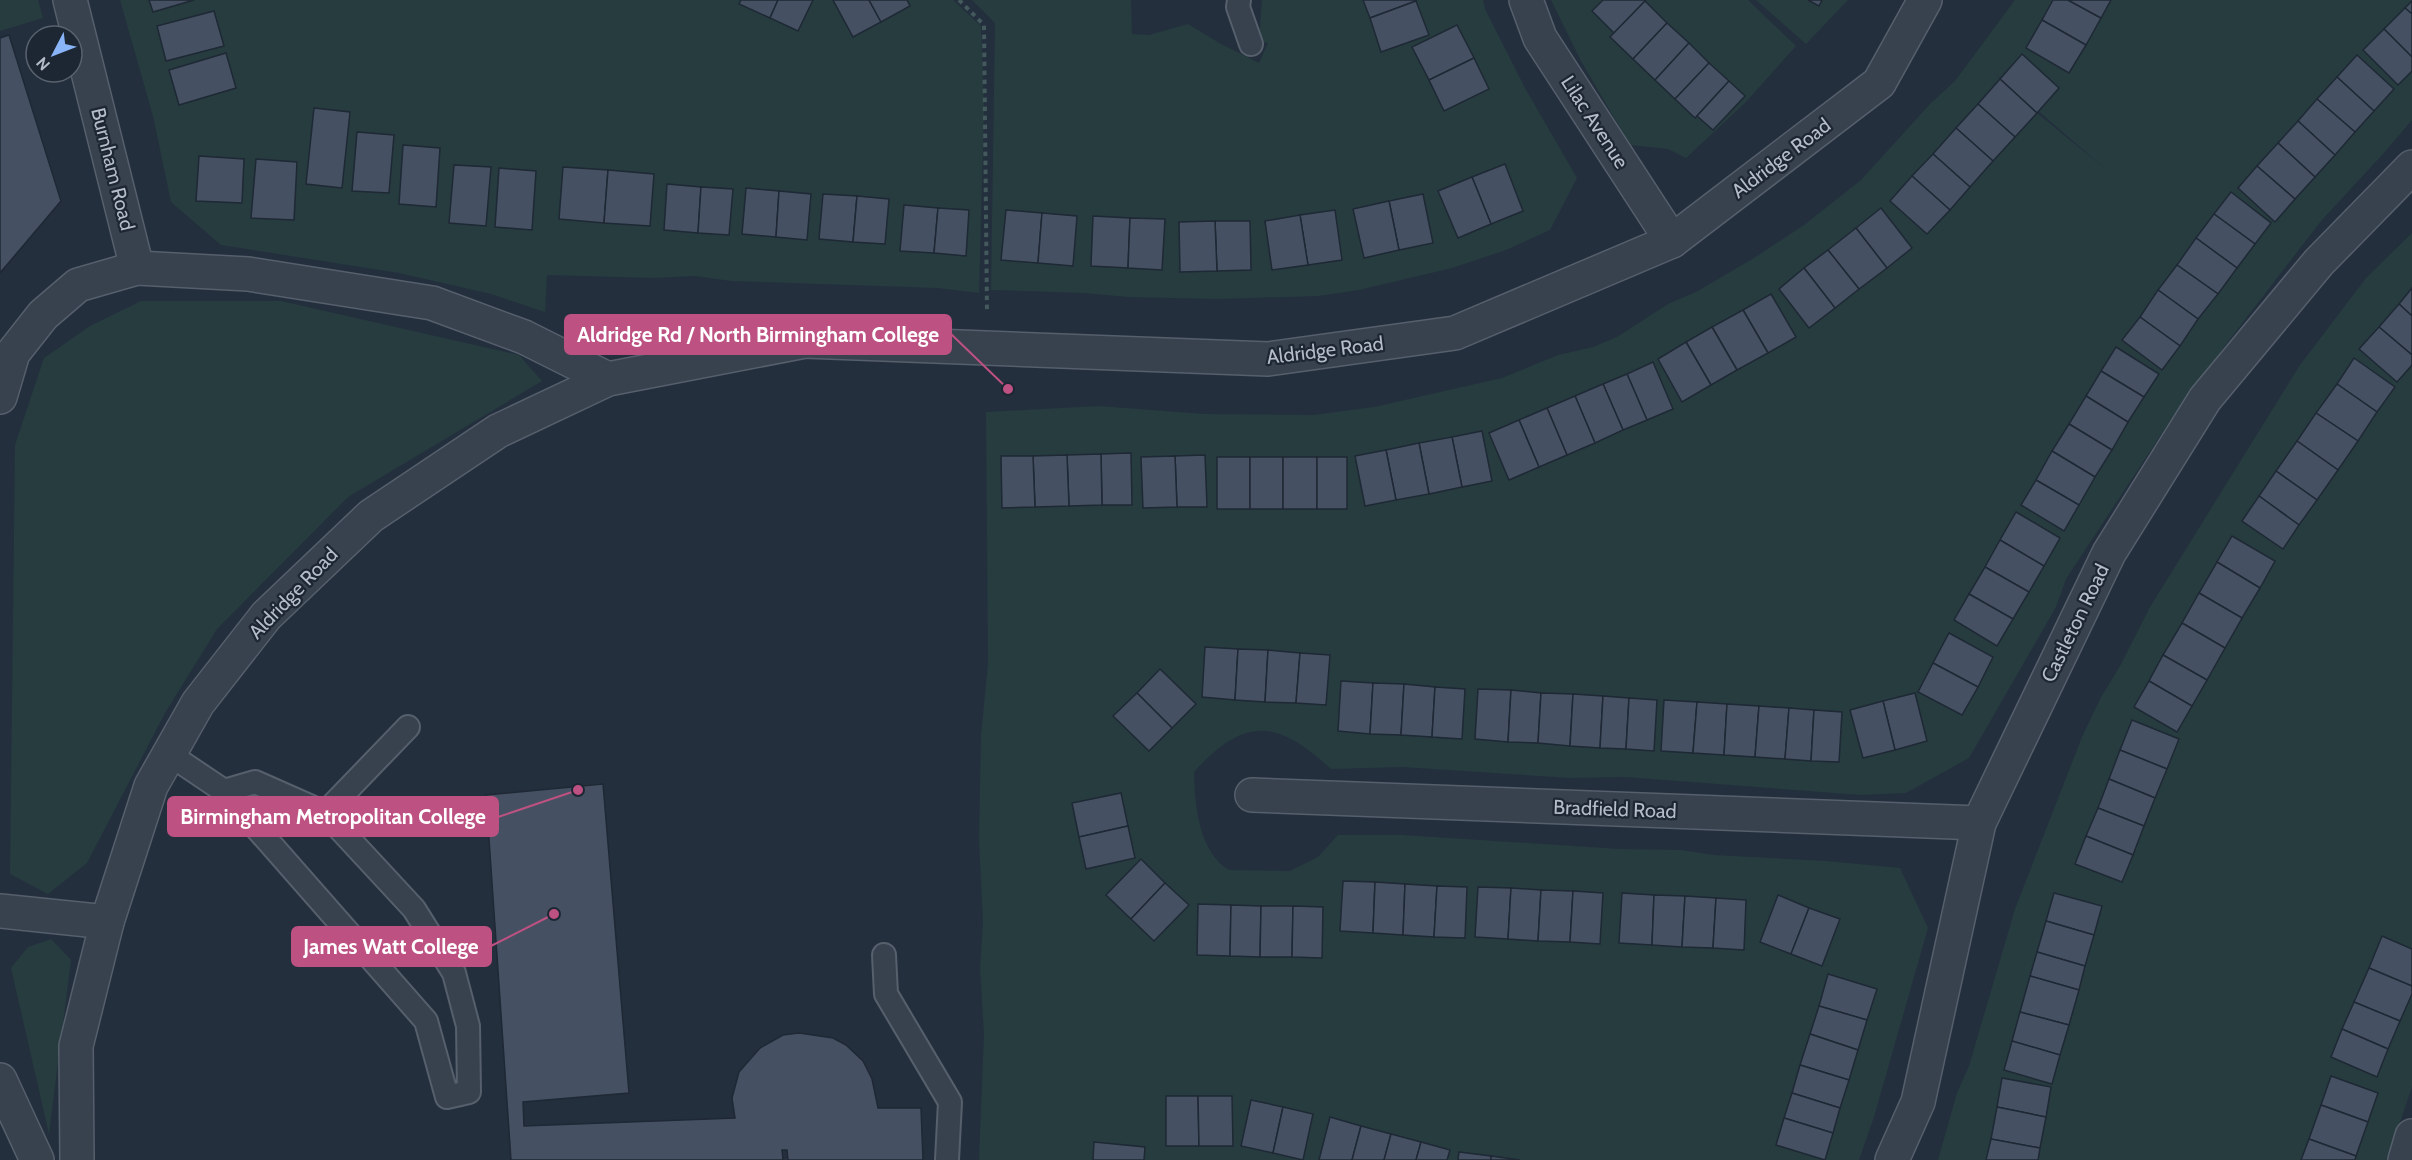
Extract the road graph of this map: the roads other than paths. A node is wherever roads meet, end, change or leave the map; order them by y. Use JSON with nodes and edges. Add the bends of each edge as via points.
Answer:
{"nodes":[{"id":1,"x":70,"y":0,"type":"edge"},
{"id":2,"x":1239,"y":0,"type":"edge"},
{"id":3,"x":1526,"y":0,"type":"edge"},
{"id":4,"x":1925,"y":0,"type":"edge"},
{"id":5,"x":1251,"y":44,"type":"dead end"},
{"id":6,"x":2412,"y":167,"type":"edge"},
{"id":7,"x":1672,"y":241,"type":"junction"},
{"id":8,"x":137,"y":268,"type":"junction"},
{"id":9,"x":608,"y":379,"type":"junction"},
{"id":10,"x":0,"y":390,"type":"edge"},
{"id":11,"x":408,"y":727,"type":"dead end"},
{"id":12,"x":169,"y":754,"type":"junction"},
{"id":13,"x":224,"y":791,"type":"junction"},
{"id":14,"x":1252,"y":795,"type":"dead end"},
{"id":15,"x":325,"y":813,"type":"junction"},
{"id":16,"x":1979,"y":823,"type":"junction"},
{"id":17,"x":0,"y":911,"type":"edge"},
{"id":18,"x":107,"y":922,"type":"junction"},
{"id":19,"x":884,"y":955,"type":"dead end"},
{"id":20,"x":0,"y":1080,"type":"edge"},
{"id":21,"x":2412,"y":1136,"type":"edge"},
{"id":22,"x":37,"y":1160,"type":"edge"},
{"id":23,"x":77,"y":1160,"type":"edge"},
{"id":24,"x":947,"y":1160,"type":"edge"},
{"id":25,"x":1892,"y":1160,"type":"edge"},
{"id":26,"x":2405,"y":1160,"type":"edge"}],
"edges":[{"from":1,"to":8,"type":"street","name":"Burnham Road"},
{"from":2,"to":5,"type":"lane"},
{"from":3,"to":7,"type":"street","name":"Lilac Avenue","via":[[1540,38]]},
{"from":4,"to":7,"type":"street","name":"Aldridge Road","via":[[1879,83]]},
{"from":6,"to":16,"type":"street","name":"Castleton Road","via":[[2319,262],[2205,399],[2109,553]]},
{"from":7,"to":9,"type":"street","name":"Aldridge Road","via":[[1455,333],[1268,359],[805,341]]},
{"from":8,"to":9,"type":"street","via":[[248,274],[432,303],[524,337]]},
{"from":8,"to":10,"type":"street","via":[[78,285],[43,315],[13,353]]},
{"from":9,"to":12,"type":"street","name":"Aldridge Road","via":[[498,431],[371,516],[266,616],[198,703]]},
{"from":11,"to":15,"type":"lane"},
{"from":12,"to":13,"type":"lane"},
{"from":12,"to":18,"type":"street","name":"Aldridge Road","via":[[151,786]]},
{"from":13,"to":15,"type":"lane","via":[[255,782]]},
{"from":13,"to":15,"type":"lane","via":[[426,1021],[447,1097],[469,1092],[468,1026],[454,973],[414,909]]},
{"from":14,"to":16,"type":"street","name":"Bradfield Road"},
{"from":16,"to":25,"type":"street","name":"Castleton Road","via":[[1918,1102]]},
{"from":17,"to":18,"type":"street"},
{"from":18,"to":23,"type":"street","name":"Aldridge Road","via":[[76,1046]]},
{"from":19,"to":24,"type":"lane","via":[[886,994],[950,1102]]},
{"from":20,"to":22,"type":"street"},
{"from":21,"to":26,"type":"street"}]}
